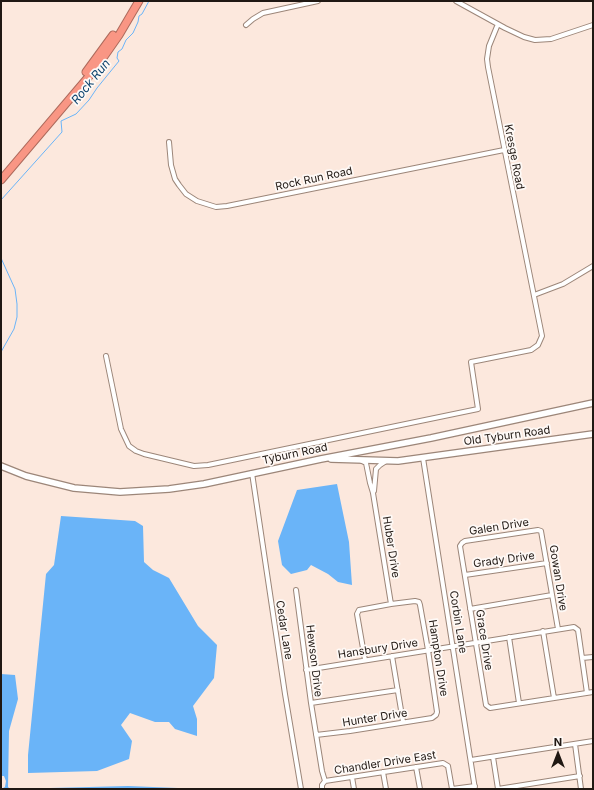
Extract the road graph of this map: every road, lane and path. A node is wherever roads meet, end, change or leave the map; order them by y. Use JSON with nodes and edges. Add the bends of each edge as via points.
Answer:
{"nodes":[{"id":1,"x":134,"y":1,"type":"edge"},
{"id":2,"x":139,"y":1,"type":"edge"},
{"id":3,"x":318,"y":1,"type":"edge"},
{"id":4,"x":456,"y":1,"type":"edge"},
{"id":5,"x":498,"y":24,"type":"junction"},
{"id":6,"x":246,"y":25,"type":"dead end"},
{"id":7,"x":593,"y":25,"type":"edge"},
{"id":8,"x":169,"y":142,"type":"dead end"},
{"id":9,"x":504,"y":150,"type":"junction"},
{"id":10,"x":1,"y":172,"type":"edge"},
{"id":11,"x":1,"y":180,"type":"edge"},
{"id":12,"x":593,"y":266,"type":"edge"},
{"id":13,"x":534,"y":295,"type":"junction"},
{"id":14,"x":106,"y":356,"type":"dead end"},
{"id":15,"x":593,"y":403,"type":"edge"},
{"id":16,"x":593,"y":434,"type":"edge"},
{"id":17,"x":423,"y":458,"type":"junction"},
{"id":18,"x":321,"y":459,"type":"junction"},
{"id":19,"x":362,"y":461,"type":"junction"},
{"id":20,"x":386,"y":461,"type":"junction"},
{"id":21,"x":1,"y":466,"type":"edge"},
{"id":22,"x":252,"y":474,"type":"junction"},
{"id":23,"x":373,"y":493,"type":"junction"},
{"id":24,"x":540,"y":530,"type":"joint"},
{"id":25,"x":462,"y":543,"type":"joint"},
{"id":26,"x":547,"y":563,"type":"junction"},
{"id":27,"x":465,"y":575,"type":"junction"},
{"id":28,"x":296,"y":590,"type":"dead end"},
{"id":29,"x":552,"y":596,"type":"junction"},
{"id":30,"x":391,"y":604,"type":"junction"},
{"id":31,"x":470,"y":608,"type":"junction"},
{"id":32,"x":558,"y":629,"type":"junction"},
{"id":33,"x":543,"y":631,"type":"junction"},
{"id":34,"x":509,"y":637,"type":"junction"},
{"id":35,"x":475,"y":642,"type":"junction"},
{"id":36,"x":452,"y":646,"type":"junction"},
{"id":37,"x":428,"y":650,"type":"junction"},
{"id":38,"x":392,"y":656,"type":"junction"},
{"id":39,"x":593,"y":657,"type":"edge"},
{"id":40,"x":582,"y":658,"type":"junction"},
{"id":41,"x":365,"y":660,"type":"junction"},
{"id":42,"x":306,"y":670,"type":"junction"},
{"id":43,"x":398,"y":690,"type":"junction"},
{"id":44,"x":593,"y":692,"type":"edge"},
{"id":45,"x":588,"y":693,"type":"junction"},
{"id":46,"x":554,"y":698,"type":"junction"},
{"id":47,"x":311,"y":703,"type":"junction"},
{"id":48,"x":520,"y":703,"type":"junction"},
{"id":49,"x":436,"y":716,"type":"joint"},
{"id":50,"x":403,"y":722,"type":"junction"},
{"id":51,"x":316,"y":735,"type":"junction"},
{"id":52,"x":593,"y":741,"type":"edge"},
{"id":53,"x":575,"y":744,"type":"junction"},
{"id":54,"x":492,"y":757,"type":"junction"},
{"id":55,"x":471,"y":760,"type":"junction"},
{"id":56,"x":416,"y":767,"type":"junction"},
{"id":57,"x":383,"y":772,"type":"junction"},
{"id":58,"x":580,"y":776,"type":"junction"},
{"id":59,"x":352,"y":777,"type":"junction"},
{"id":60,"x":325,"y":781,"type":"junction"},
{"id":61,"x":475,"y":787,"type":"edge"},
{"id":62,"x":302,"y":789,"type":"edge"},
{"id":63,"x":322,"y":789,"type":"edge"},
{"id":64,"x":354,"y":789,"type":"edge"},
{"id":65,"x":386,"y":789,"type":"edge"},
{"id":66,"x":420,"y":789,"type":"edge"},
{"id":67,"x":452,"y":789,"type":"edge"},
{"id":68,"x":498,"y":789,"type":"edge"},
{"id":69,"x":582,"y":789,"type":"edge"}],
"edges":[{"from":1,"to":10,"type":"highway","via":[[92,65]]},
{"from":2,"to":11,"type":"highway","via":[[96,68]]},
{"from":3,"to":6,"type":"street","via":[[263,13]]},
{"from":4,"to":5,"type":"street"},
{"from":5,"to":7,"type":"street","via":[[524,37],[540,40],[551,39]]},
{"from":5,"to":9,"type":"street","name":"Kresge Road","via":[[491,39],[487,59]]},
{"from":8,"to":9,"type":"street","name":"Rock Run Road","via":[[170,165],[179,185],[186,194],[197,201],[216,207]]},
{"from":9,"to":13,"type":"street","name":"Kresge Road"},
{"from":12,"to":13,"type":"street","via":[[559,286]]},
{"from":13,"to":14,"type":"street","name":"Kresge Road","via":[[542,336],[538,345],[529,351],[471,362],[478,409],[208,465],[194,466],[159,458],[136,451],[129,446],[121,429]]},
{"from":15,"to":18,"type":"main road","name":"Tyburn Road"},
{"from":16,"to":17,"type":"main road","name":"Old Tyburn Road"},
{"from":17,"to":20,"type":"main road","name":"Old Tyburn Road"},
{"from":17,"to":36,"type":"street","name":"Corbin Lane"},
{"from":18,"to":19,"type":"main road","name":"Old Tyburn Road"},
{"from":18,"to":22,"type":"main road","name":"Tyburn Road"},
{"from":19,"to":20,"type":"main road","name":"Old Tyburn Road"},
{"from":19,"to":23,"type":"street","name":"Huber Drive","via":[[366,464]]},
{"from":20,"to":23,"type":"street","name":"Huber Drive","via":[[376,469]]},
{"from":21,"to":22,"type":"main road","name":"Tyburn Road","via":[[26,476],[74,488],[117,492],[169,490]]},
{"from":22,"to":62,"type":"street","name":"Cedar Lane"},
{"from":23,"to":30,"type":"street","name":"Huber Drive"},
{"from":24,"to":25,"type":"street","name":"Galen Drive"},
{"from":24,"to":26,"type":"street","name":"Gowan Drive"},
{"from":25,"to":27,"type":"street","name":"Grace Drive","via":[[460,546]]},
{"from":26,"to":27,"type":"street","name":"Grady Drive"},
{"from":26,"to":29,"type":"street","name":"Gowan Drive"},
{"from":27,"to":31,"type":"street","name":"Grace Drive"},
{"from":28,"to":42,"type":"street","name":"Hewson Drive"},
{"from":29,"to":31,"type":"street"},
{"from":29,"to":32,"type":"street","name":"Gowan Drive"},
{"from":30,"to":37,"type":"street","name":"Hampton Drive","via":[[419,602]]},
{"from":30,"to":41,"type":"street","via":[[359,610],[357,614]]},
{"from":31,"to":35,"type":"street","name":"Grace Drive"},
{"from":32,"to":33,"type":"street","name":"Hansbury Drive"},
{"from":32,"to":40,"type":"street","name":"Hansbury Drive","via":[[576,628]]},
{"from":33,"to":34,"type":"street","name":"Hansbury Drive"},
{"from":33,"to":46,"type":"street"},
{"from":34,"to":35,"type":"street","name":"Hansbury Drive"},
{"from":34,"to":48,"type":"street"},
{"from":35,"to":36,"type":"street","name":"Hansbury Drive"},
{"from":35,"to":48,"type":"street","name":"Grace Drive","via":[[486,705],[490,708]]},
{"from":36,"to":37,"type":"street","name":"Hansbury Drive"},
{"from":36,"to":55,"type":"street","name":"Corbin Lane"},
{"from":37,"to":38,"type":"street","name":"Hansbury Drive"},
{"from":37,"to":49,"type":"street","name":"Hampton Drive"},
{"from":38,"to":41,"type":"street","name":"Hansbury Drive"},
{"from":38,"to":43,"type":"street"},
{"from":39,"to":40,"type":"street"},
{"from":40,"to":45,"type":"street"},
{"from":41,"to":42,"type":"street","name":"Hansbury Drive"},
{"from":42,"to":47,"type":"street","name":"Hewson Drive"},
{"from":43,"to":47,"type":"street"},
{"from":43,"to":50,"type":"street"},
{"from":44,"to":45,"type":"street","name":"Grace Drive"},
{"from":45,"to":46,"type":"street","name":"Grace Drive"},
{"from":46,"to":48,"type":"street","name":"Grace Drive"},
{"from":47,"to":51,"type":"street","name":"Hewson Drive"},
{"from":49,"to":50,"type":"street","name":"Hunter Drive"},
{"from":50,"to":51,"type":"street","name":"Hunter Drive"},
{"from":51,"to":60,"type":"street","name":"Hewson Drive"},
{"from":52,"to":53,"type":"street"},
{"from":53,"to":54,"type":"street"},
{"from":53,"to":58,"type":"street"},
{"from":54,"to":55,"type":"street"},
{"from":54,"to":68,"type":"street"},
{"from":55,"to":61,"type":"street","name":"Corbin Lane"},
{"from":56,"to":57,"type":"street","name":"Chandler Drive East"},
{"from":56,"to":66,"type":"street"},
{"from":56,"to":67,"type":"street","name":"Chandler Drive East","via":[[446,764]]},
{"from":57,"to":59,"type":"street","name":"Chandler Drive East"},
{"from":57,"to":65,"type":"street"},
{"from":58,"to":68,"type":"street"},
{"from":58,"to":69,"type":"street"},
{"from":59,"to":60,"type":"street","name":"Chandler Drive East"},
{"from":59,"to":64,"type":"street"},
{"from":60,"to":63,"type":"street"},
{"from":61,"to":67,"type":"street"}]}
